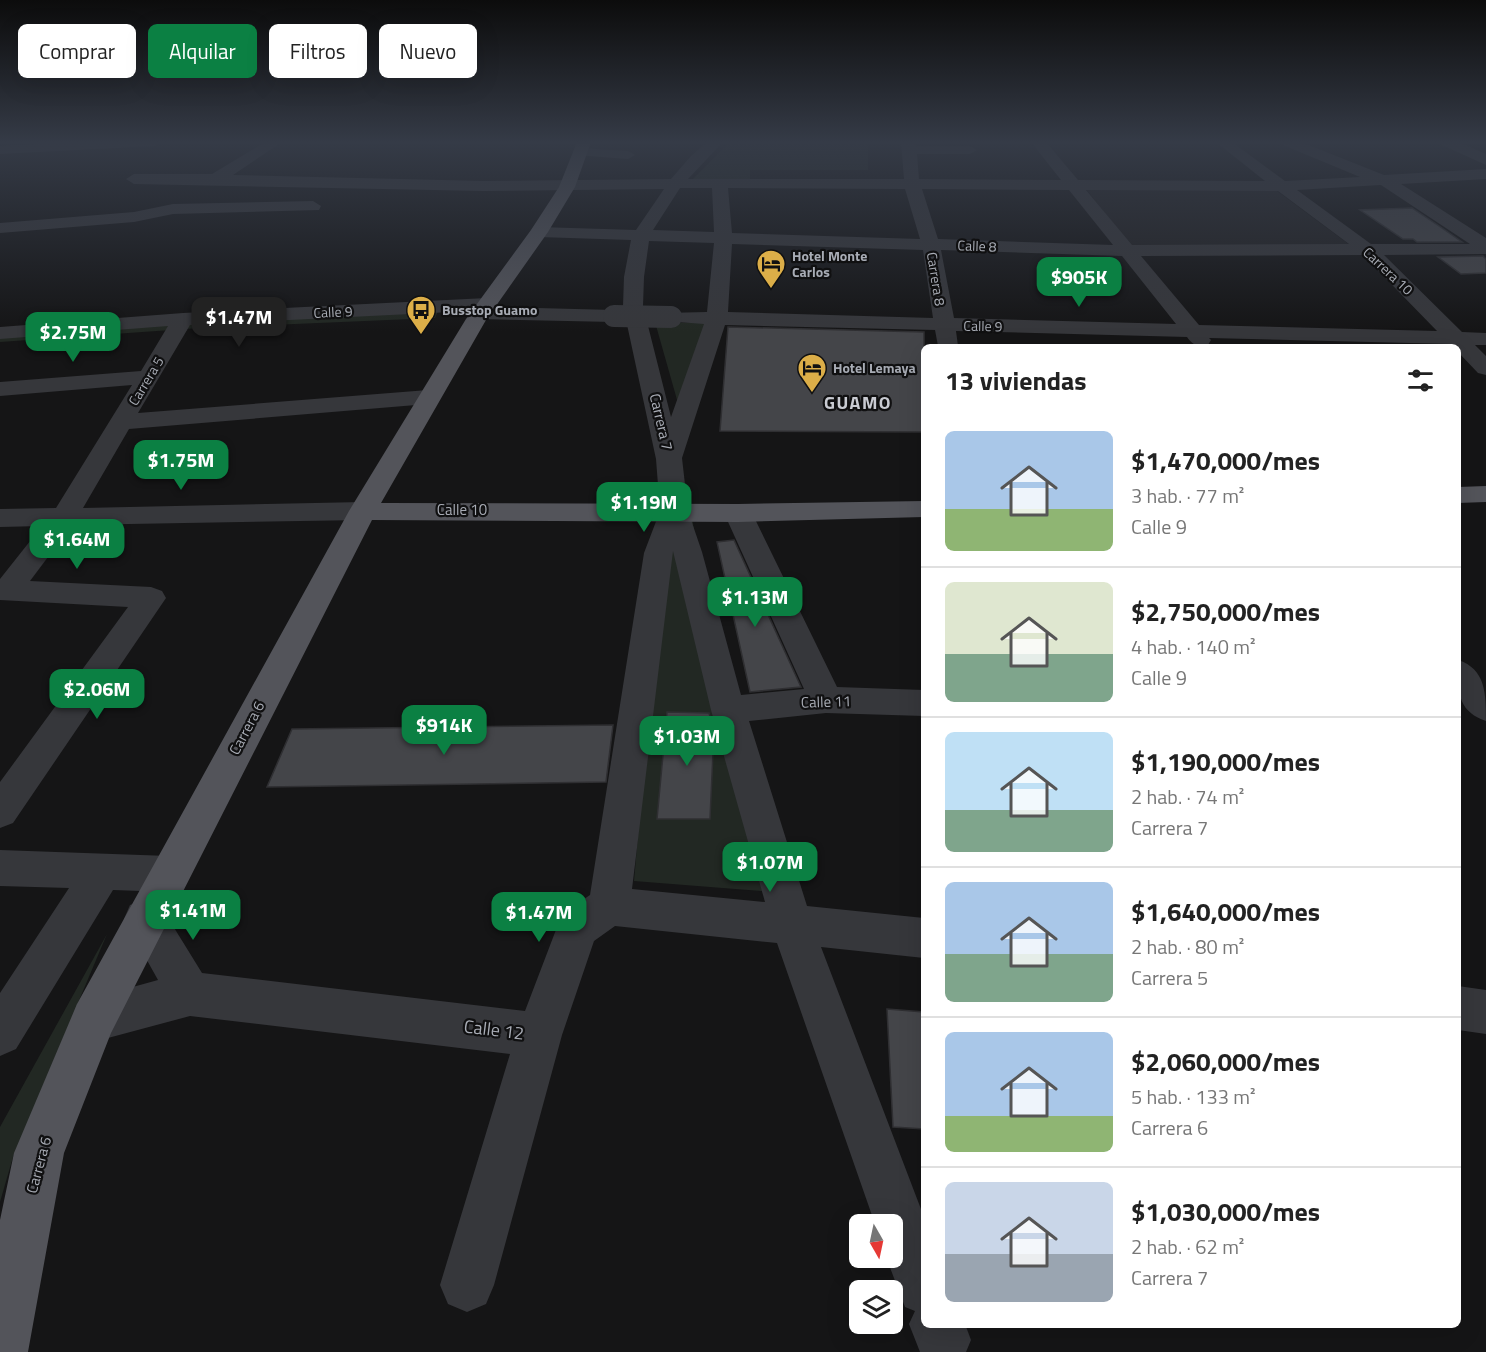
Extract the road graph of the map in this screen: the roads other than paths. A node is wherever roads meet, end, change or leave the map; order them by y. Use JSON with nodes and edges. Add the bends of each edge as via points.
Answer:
{"nodes":[{"id":1,"x":178,"y":205,"type":"edge"},
{"id":2,"x":556,"y":205,"type":"edge"},
{"id":3,"x":661,"y":205,"type":"edge"},
{"id":4,"x":721,"y":205,"type":"edge"},
{"id":5,"x":919,"y":205,"type":"edge"},
{"id":6,"x":1090,"y":205,"type":"edge"},
{"id":7,"x":1306,"y":205,"type":"edge"},
{"id":8,"x":1422,"y":205,"type":"edge"},
{"id":9,"x":313,"y":206,"type":"dead end"},
{"id":10,"x":173,"y":209,"type":"junction"},
{"id":11,"x":540,"y":231,"type":"junction"},
{"id":12,"x":4,"y":232,"type":"edge"},
{"id":13,"x":641,"y":235,"type":"junction"},
{"id":14,"x":723,"y":238,"type":"junction"},
{"id":15,"x":931,"y":245,"type":"junction"},
{"id":16,"x":1486,"y":247,"type":"edge"},
{"id":17,"x":1128,"y":251,"type":"junction"},
{"id":18,"x":1369,"y":251,"type":"junction"},
{"id":19,"x":481,"y":312,"type":"junction"},
{"id":20,"x":717,"y":318,"type":"junction"},
{"id":21,"x":180,"y":325,"type":"junction"},
{"id":22,"x":944,"y":326,"type":"junction"},
{"id":23,"x":1191,"y":330,"type":"junction"},
{"id":24,"x":0,"y":333,"type":"edge"},
{"id":25,"x":1458,"y":339,"type":"junction"},
{"id":26,"x":1486,"y":339,"type":"edge"},
{"id":27,"x":0,"y":343,"type":"edge"},
{"id":28,"x":948,"y":344,"type":"edge"},
{"id":29,"x":1202,"y":344,"type":"edge"},
{"id":30,"x":1486,"y":368,"type":"edge"},
{"id":31,"x":149,"y":377,"type":"junction"},
{"id":32,"x":0,"y":390,"type":"edge"},
{"id":33,"x":428,"y":397,"type":"junction"},
{"id":34,"x":122,"y":422,"type":"junction"},
{"id":35,"x":669,"y":459,"type":"junction"},
{"id":36,"x":1486,"y":494,"type":"edge"},
{"id":37,"x":1461,"y":495,"type":"edge"},
{"id":38,"x":921,"y":509,"type":"edge"},
{"id":39,"x":363,"y":511,"type":"junction"},
{"id":40,"x":674,"y":511,"type":"junction"},
{"id":41,"x":738,"y":513,"type":"junction"},
{"id":42,"x":64,"y":517,"type":"junction"},
{"id":43,"x":0,"y":518,"type":"edge"},
{"id":44,"x":3,"y":591,"type":"edge"},
{"id":45,"x":1461,"y":677,"type":"edge"},
{"id":46,"x":826,"y":700,"type":"junction"},
{"id":47,"x":921,"y":703,"type":"edge"},
{"id":48,"x":1478,"y":703,"type":"edge"},
{"id":49,"x":728,"y":710,"type":"junction"},
{"id":50,"x":0,"y":812,"type":"edge"},
{"id":51,"x":0,"y":868,"type":"edge"},
{"id":52,"x":103,"y":871,"type":"junction"},
{"id":53,"x":169,"y":874,"type":"junction"},
{"id":54,"x":609,"y":906,"type":"junction"},
{"id":55,"x":145,"y":919,"type":"junction"},
{"id":56,"x":792,"y":925,"type":"junction"},
{"id":57,"x":921,"y":938,"type":"edge"},
{"id":58,"x":190,"y":994,"type":"junction"},
{"id":59,"x":1461,"y":1008,"type":"edge"},
{"id":60,"x":1486,"y":1012,"type":"edge"},
{"id":61,"x":93,"y":1020,"type":"junction"},
{"id":62,"x":0,"y":1033,"type":"edge"},
{"id":63,"x":539,"y":1035,"type":"junction"},
{"id":64,"x":921,"y":1280,"type":"edge"},
{"id":65,"x":467,"y":1285,"type":"dead end"},
{"id":66,"x":0,"y":1352,"type":"edge"}],
"edges":[{"from":1,"to":10,"type":"street"},
{"from":2,"to":11,"type":"main road","name":"Carrera 6"},
{"from":3,"to":13,"type":"street","name":"Carrera 7"},
{"from":4,"to":14,"type":"street"},
{"from":5,"to":15,"type":"street","name":"Carrera 8"},
{"from":6,"to":17,"type":"street"},
{"from":7,"to":18,"type":"street","name":"Carrera 10"},
{"from":8,"to":16,"type":"street"},
{"from":9,"to":10,"type":"street"},
{"from":10,"to":12,"type":"street"},
{"from":11,"to":13,"type":"street","name":"Calle 8"},
{"from":11,"to":19,"type":"main road","name":"Carrera 6"},
{"from":13,"to":14,"type":"street","name":"Calle 8"},
{"from":13,"to":35,"type":"street","name":"Carrera 7","via":[[633,306]]},
{"from":14,"to":15,"type":"street","name":"Calle 8"},
{"from":14,"to":20,"type":"street"},
{"from":15,"to":17,"type":"street","name":"Calle 8"},
{"from":15,"to":22,"type":"street","name":"Carrera 8"},
{"from":16,"to":18,"type":"street","name":"Calle 8"},
{"from":17,"to":18,"type":"street","name":"Calle 8"},
{"from":17,"to":23,"type":"street"},
{"from":18,"to":25,"type":"street","name":"Carrera 10"},
{"from":19,"to":20,"type":"street","name":"Calle 9","bridge":true},
{"from":19,"to":21,"type":"street","name":"Calle 9"},
{"from":19,"to":33,"type":"main road","name":"Carrera 6"},
{"from":20,"to":22,"type":"street","name":"Calle 9"},
{"from":20,"to":35,"type":"street"},
{"from":21,"to":24,"type":"street","name":"Calle 9"},
{"from":21,"to":27,"type":"street","name":"Calle 9"},
{"from":21,"to":31,"type":"street","name":"Carrera 5"},
{"from":22,"to":23,"type":"street","name":"Calle 9"},
{"from":22,"to":28,"type":"street","name":"Carrera 8"},
{"from":23,"to":25,"type":"street","name":"Calle 9"},
{"from":23,"to":29,"type":"street"},
{"from":25,"to":26,"type":"street","name":"Calle 9"},
{"from":25,"to":30,"type":"street","name":"Carrera 10"},
{"from":31,"to":32,"type":"street"},
{"from":31,"to":34,"type":"street","name":"Carrera 5"},
{"from":33,"to":34,"type":"street"},
{"from":33,"to":39,"type":"main road","name":"Carrera 6"},
{"from":34,"to":42,"type":"street","name":"Carrera 5"},
{"from":35,"to":40,"type":"street","name":"Carrera 7"},
{"from":36,"to":37,"type":"main road"},
{"from":38,"to":41,"type":"main road","name":"Calle 10"},
{"from":39,"to":40,"type":"main road","name":"Calle 10"},
{"from":39,"to":42,"type":"street","name":"Calle 10"},
{"from":39,"to":53,"type":"main road","name":"Carrera 6"},
{"from":40,"to":41,"type":"main road","name":"Calle 10"},
{"from":40,"to":49,"type":"street"},
{"from":40,"to":54,"type":"street","name":"Carrera 7","via":[[658,553]]},
{"from":41,"to":46,"type":"street"},
{"from":42,"to":43,"type":"street","name":"Calle 10"},
{"from":42,"to":44,"type":"street","name":"Carrera 5"},
{"from":44,"to":50,"type":"street","via":[[151,598]]},
{"from":45,"to":48,"type":"street"},
{"from":46,"to":47,"type":"street","name":"Calle 11"},
{"from":46,"to":49,"type":"street","name":"Calle 11"},
{"from":49,"to":56,"type":"street"},
{"from":51,"to":52,"type":"street"},
{"from":52,"to":53,"type":"street"},
{"from":52,"to":62,"type":"street"},
{"from":53,"to":55,"type":"main road","name":"Carrera 6"},
{"from":54,"to":56,"type":"street"},
{"from":54,"to":63,"type":"street","name":"Calle 12","via":[[577,927]]},
{"from":55,"to":58,"type":"street"},
{"from":55,"to":61,"type":"main road","name":"Carrera 6"},
{"from":56,"to":57,"type":"street"},
{"from":56,"to":64,"type":"street"},
{"from":58,"to":61,"type":"street","name":"Calle 12"},
{"from":58,"to":63,"type":"street","name":"Calle 12"},
{"from":59,"to":60,"type":"street"},
{"from":61,"to":66,"type":"main road","name":"Carrera 6","via":[[39,1153]]},
{"from":63,"to":65,"type":"street"}]}
